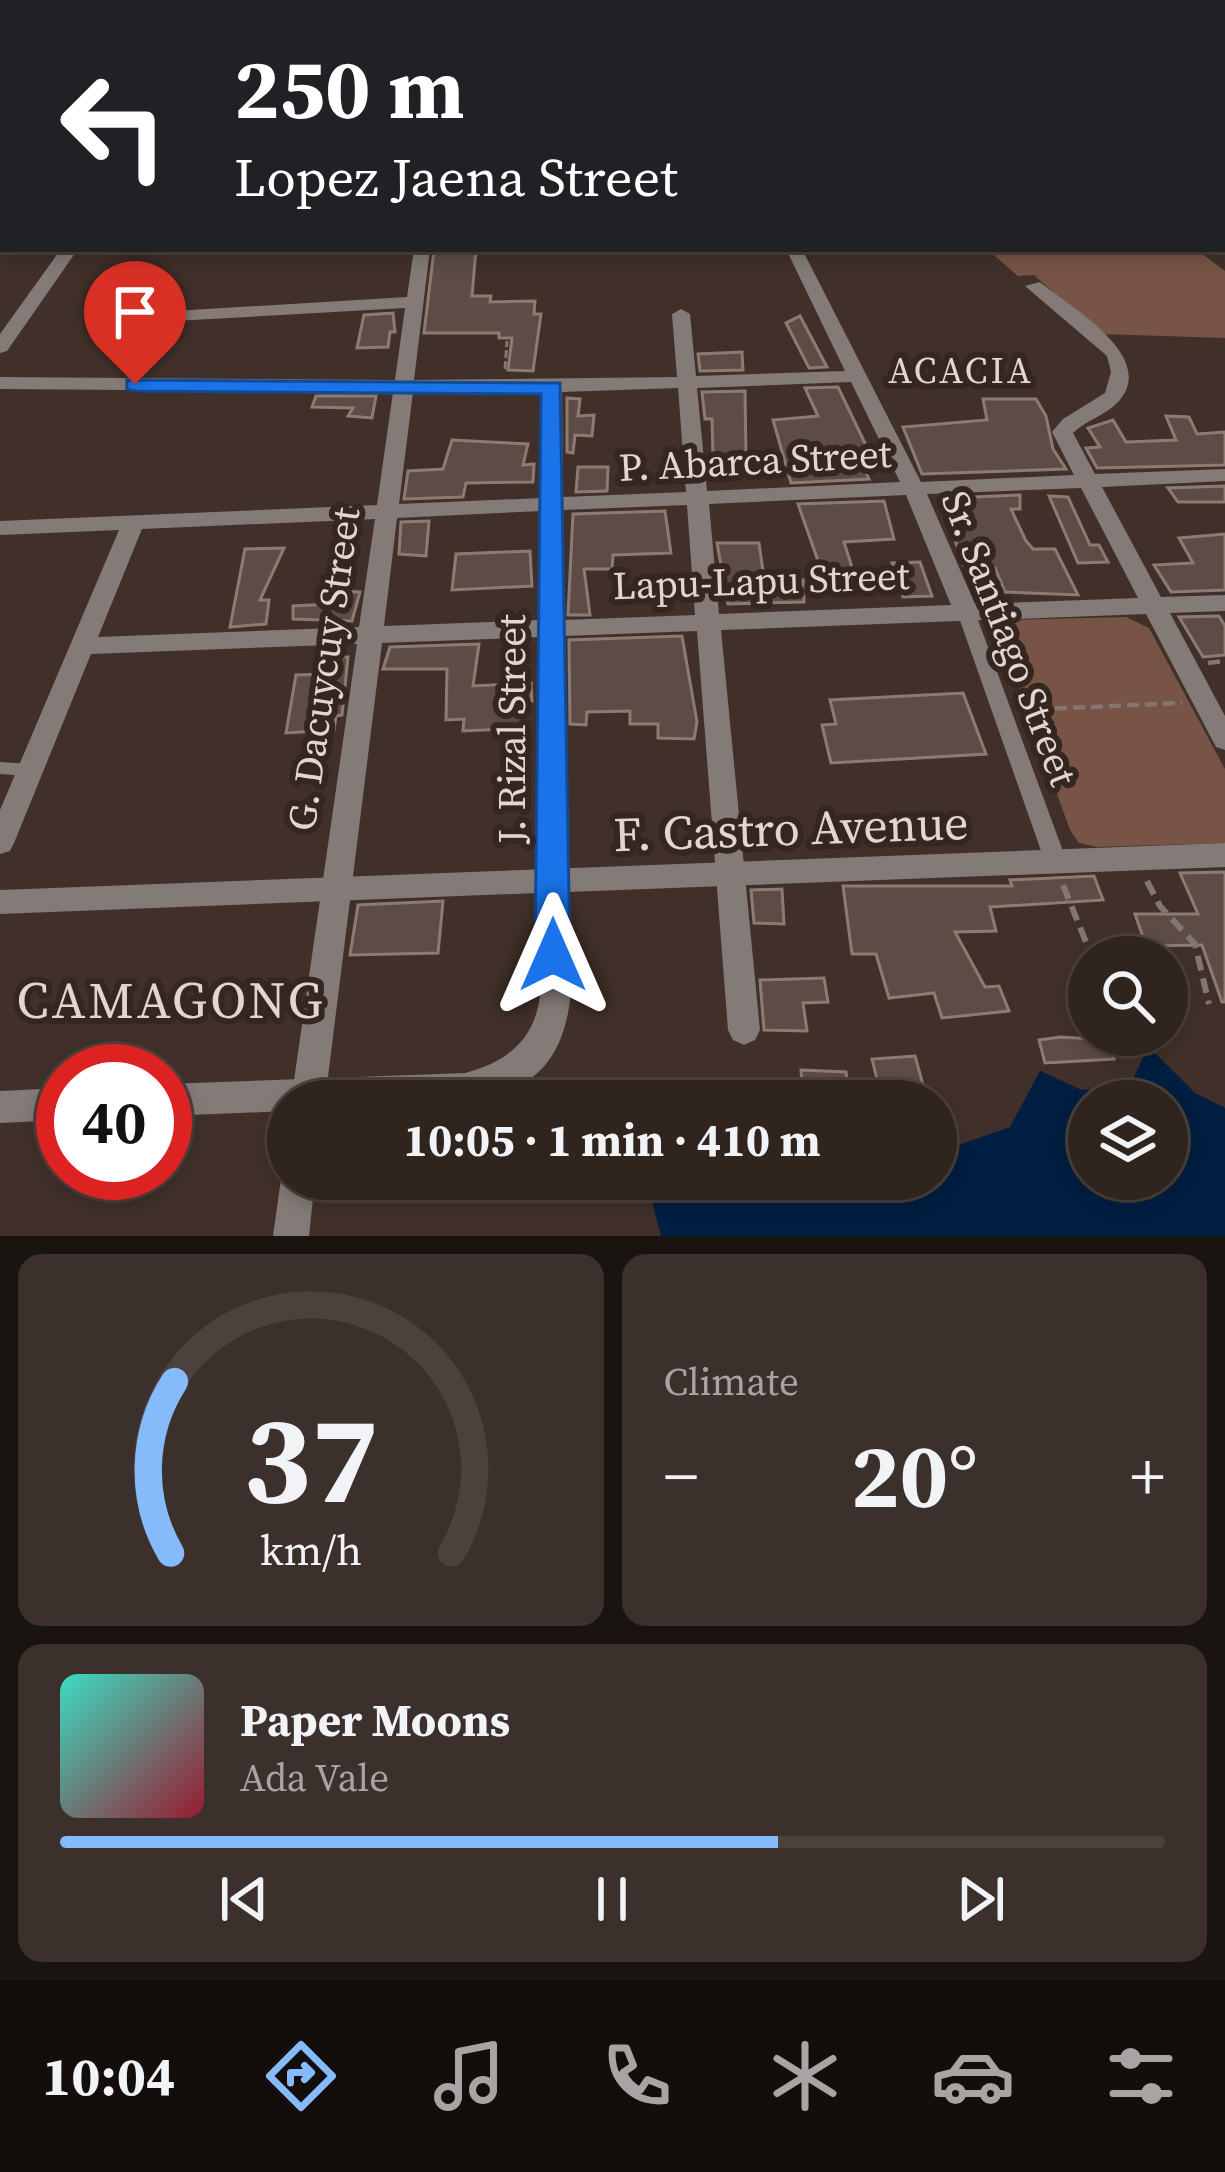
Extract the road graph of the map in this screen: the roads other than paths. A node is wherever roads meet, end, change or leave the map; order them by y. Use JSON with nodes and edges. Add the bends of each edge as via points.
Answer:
{"nodes":[{"id":1,"x":68,"y":252,"type":"edge"},
{"id":2,"x":421,"y":252,"type":"edge"},
{"id":3,"x":795,"y":252,"type":"edge"},
{"id":4,"x":1034,"y":286,"type":"dead end"},
{"id":5,"x":413,"y":302,"type":"junction"},
{"id":6,"x":680,"y":314,"type":"dead end"},
{"id":7,"x":174,"y":316,"type":"dead end"},
{"id":8,"x":0,"y":347,"type":"edge"},
{"id":9,"x":857,"y":376,"type":"junction"},
{"id":10,"x":0,"y":383,"type":"edge"},
{"id":11,"x":689,"y":383,"type":"junction"},
{"id":12,"x":405,"y":386,"type":"junction"},
{"id":13,"x":552,"y":387,"type":"junction"},
{"id":14,"x":1225,"y":476,"type":"edge"},
{"id":15,"x":1089,"y":480,"type":"junction"},
{"id":16,"x":914,"y":489,"type":"junction"},
{"id":17,"x":700,"y":499,"type":"junction"},
{"id":18,"x":553,"y":506,"type":"junction"},
{"id":19,"x":387,"y":514,"type":"junction"},
{"id":20,"x":133,"y":523,"type":"junction"},
{"id":21,"x":0,"y":528,"type":"edge"},
{"id":22,"x":1225,"y":603,"type":"edge"},
{"id":23,"x":1154,"y":606,"type":"junction"},
{"id":24,"x":966,"y":612,"type":"junction"},
{"id":25,"x":710,"y":620,"type":"junction"},
{"id":26,"x":554,"y":625,"type":"junction"},
{"id":27,"x":370,"y":633,"type":"junction"},
{"id":28,"x":83,"y":646,"type":"junction"},
{"id":29,"x":1225,"y":740,"type":"edge"},
{"id":30,"x":0,"y":768,"type":"edge"},
{"id":31,"x":31,"y":770,"type":"junction"},
{"id":32,"x":0,"y":843,"type":"edge"},
{"id":33,"x":1225,"y":855,"type":"edge"},
{"id":34,"x":1056,"y":862,"type":"junction"},
{"id":35,"x":732,"y":875,"type":"junction"},
{"id":36,"x":552,"y":883,"type":"junction"},
{"id":37,"x":335,"y":890,"type":"junction"},
{"id":38,"x":0,"y":902,"type":"edge"},
{"id":39,"x":744,"y":1030,"type":"dead end"},
{"id":40,"x":310,"y":1080,"type":"edge"},
{"id":41,"x":503,"y":1080,"type":"edge"},
{"id":42,"x":267,"y":1099,"type":"edge"},
{"id":43,"x":192,"y":1100,"type":"edge"},
{"id":44,"x":36,"y":1105,"type":"edge"},
{"id":45,"x":0,"y":1107,"type":"edge"},
{"id":46,"x":295,"y":1200,"type":"edge"},
{"id":47,"x":291,"y":1236,"type":"edge"}],
"edges":[{"from":1,"to":8,"type":"street"},
{"from":2,"to":5,"type":"street","name":"G. Dacuycuy Street"},
{"from":3,"to":9,"type":"street","name":"Sr. Santiago Street"},
{"from":4,"to":15,"type":"street","via":[[1119,362],[1107,405],[1063,427]]},
{"from":5,"to":7,"type":"street"},
{"from":5,"to":12,"type":"street","name":"G. Dacuycuy Street"},
{"from":6,"to":11,"type":"street"},
{"from":9,"to":11,"type":"street"},
{"from":9,"to":16,"type":"street","name":"Sr. Santiago Street"},
{"from":10,"to":12,"type":"street"},
{"from":11,"to":13,"type":"street"},
{"from":11,"to":17,"type":"street"},
{"from":12,"to":13,"type":"street"},
{"from":12,"to":19,"type":"street","name":"G. Dacuycuy Street"},
{"from":13,"to":18,"type":"street","name":"J. Rizal Street"},
{"from":14,"to":15,"type":"street","name":"P. Abarca Street"},
{"from":15,"to":16,"type":"street","name":"P. Abarca Street"},
{"from":15,"to":23,"type":"street"},
{"from":16,"to":17,"type":"street","name":"P. Abarca Street"},
{"from":16,"to":24,"type":"street","name":"Sr. Santiago Street"},
{"from":17,"to":18,"type":"street","name":"P. Abarca Street"},
{"from":17,"to":25,"type":"street"},
{"from":18,"to":19,"type":"street","name":"P. Abarca Street"},
{"from":18,"to":26,"type":"street","name":"J. Rizal Street"},
{"from":19,"to":20,"type":"street","name":"P. Abarca Street"},
{"from":19,"to":27,"type":"street","name":"G. Dacuycuy Street"},
{"from":20,"to":21,"type":"street","name":"P. Abarca Street"},
{"from":20,"to":28,"type":"street"},
{"from":22,"to":23,"type":"street","name":"Lapu-Lapu Street"},
{"from":23,"to":24,"type":"street","name":"Lapu-Lapu Street"},
{"from":23,"to":29,"type":"street"},
{"from":24,"to":25,"type":"street","name":"Lapu-Lapu Street"},
{"from":24,"to":34,"type":"street","name":"Sr. Santiago Street"},
{"from":25,"to":26,"type":"street","name":"Lapu-Lapu Street"},
{"from":25,"to":35,"type":"street"},
{"from":26,"to":27,"type":"street","name":"Lapu-Lapu Street"},
{"from":26,"to":36,"type":"street","name":"J. Rizal Street"},
{"from":27,"to":28,"type":"street","name":"Lapu-Lapu Street"},
{"from":27,"to":37,"type":"street","name":"G. Dacuycuy Street"},
{"from":28,"to":31,"type":"street"},
{"from":30,"to":31,"type":"lane"},
{"from":31,"to":32,"type":"street"},
{"from":33,"to":34,"type":"street","name":"F. Castro Avenue"},
{"from":34,"to":35,"type":"street","name":"F. Castro Avenue"},
{"from":35,"to":36,"type":"street","name":"F. Castro Avenue"},
{"from":35,"to":39,"type":"street"},
{"from":36,"to":37,"type":"street","name":"F. Castro Avenue"},
{"from":36,"to":41,"type":"street","name":"J. Rizal Street","via":[[551,1021],[529,1066]]},
{"from":37,"to":38,"type":"street","name":"F. Castro Avenue"},
{"from":37,"to":40,"type":"street","name":"G. Dacuycuy Street"},
{"from":42,"to":43,"type":"street"},
{"from":44,"to":45,"type":"street"},
{"from":46,"to":47,"type":"street"}]}
